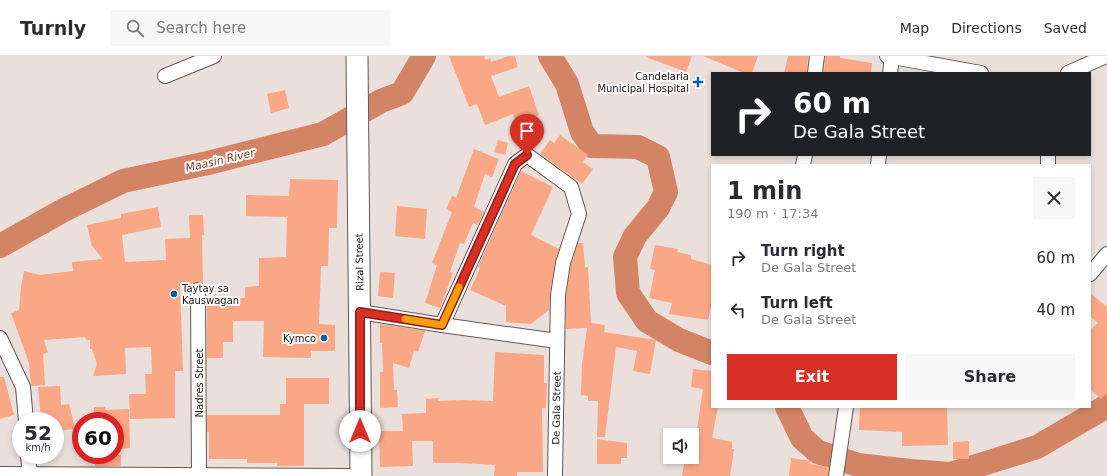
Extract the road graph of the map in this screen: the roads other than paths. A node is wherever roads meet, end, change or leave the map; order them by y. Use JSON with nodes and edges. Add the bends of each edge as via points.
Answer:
{"nodes":[{"id":1,"x":214,"y":56,"type":"edge"},
{"id":2,"x":357,"y":56,"type":"edge"},
{"id":3,"x":817,"y":56,"type":"edge"},
{"id":4,"x":1106,"y":56,"type":"edge"},
{"id":5,"x":890,"y":57,"type":"edge"},
{"id":6,"x":815,"y":72,"type":"edge"},
{"id":7,"x":890,"y":72,"type":"edge"},
{"id":8,"x":975,"y":72,"type":"edge"},
{"id":9,"x":1070,"y":72,"type":"edge"},
{"id":10,"x":165,"y":76,"type":"dead end"},
{"id":11,"x":1107,"y":254,"type":"edge"},
{"id":12,"x":1091,"y":273,"type":"edge"},
{"id":13,"x":198,"y":290,"type":"dead end"},
{"id":14,"x":360,"y":312,"type":"junction"},
{"id":15,"x":442,"y":325,"type":"junction"},
{"id":16,"x":0,"y":338,"type":"edge"},
{"id":17,"x":557,"y":341,"type":"junction"},
{"id":18,"x":846,"y":408,"type":"edge"},
{"id":19,"x":25,"y":412,"type":"edge"},
{"id":20,"x":29,"y":464,"type":"edge"},
{"id":21,"x":0,"y":474,"type":"edge"},
{"id":22,"x":30,"y":475,"type":"edge"},
{"id":23,"x":199,"y":475,"type":"edge"},
{"id":24,"x":350,"y":476,"type":"edge"},
{"id":25,"x":360,"y":476,"type":"edge"},
{"id":26,"x":555,"y":476,"type":"edge"},
{"id":27,"x":836,"y":476,"type":"edge"}],
"edges":[{"from":1,"to":10,"type":"street"},
{"from":2,"to":14,"type":"main road","name":"Rizal Street"},
{"from":3,"to":6,"type":"street"},
{"from":4,"to":9,"type":"street"},
{"from":5,"to":7,"type":"street"},
{"from":5,"to":8,"type":"street"},
{"from":11,"to":12,"type":"street"},
{"from":13,"to":23,"type":"street","name":"Nadres Street"},
{"from":14,"to":15,"type":"street"},
{"from":14,"to":25,"type":"main road","name":"Rizal Street"},
{"from":15,"to":17,"type":"street"},
{"from":15,"to":17,"type":"street","name":"De Gala Street","via":[[515,164],[527,155],[571,187],[579,214],[563,263],[558,295]]},
{"from":16,"to":19,"type":"street","via":[[23,387]]},
{"from":17,"to":26,"type":"street","name":"De Gala Street"},
{"from":18,"to":27,"type":"street"},
{"from":20,"to":22,"type":"street"},
{"from":21,"to":22,"type":"street"},
{"from":22,"to":23,"type":"street"},
{"from":23,"to":24,"type":"street"}]}
